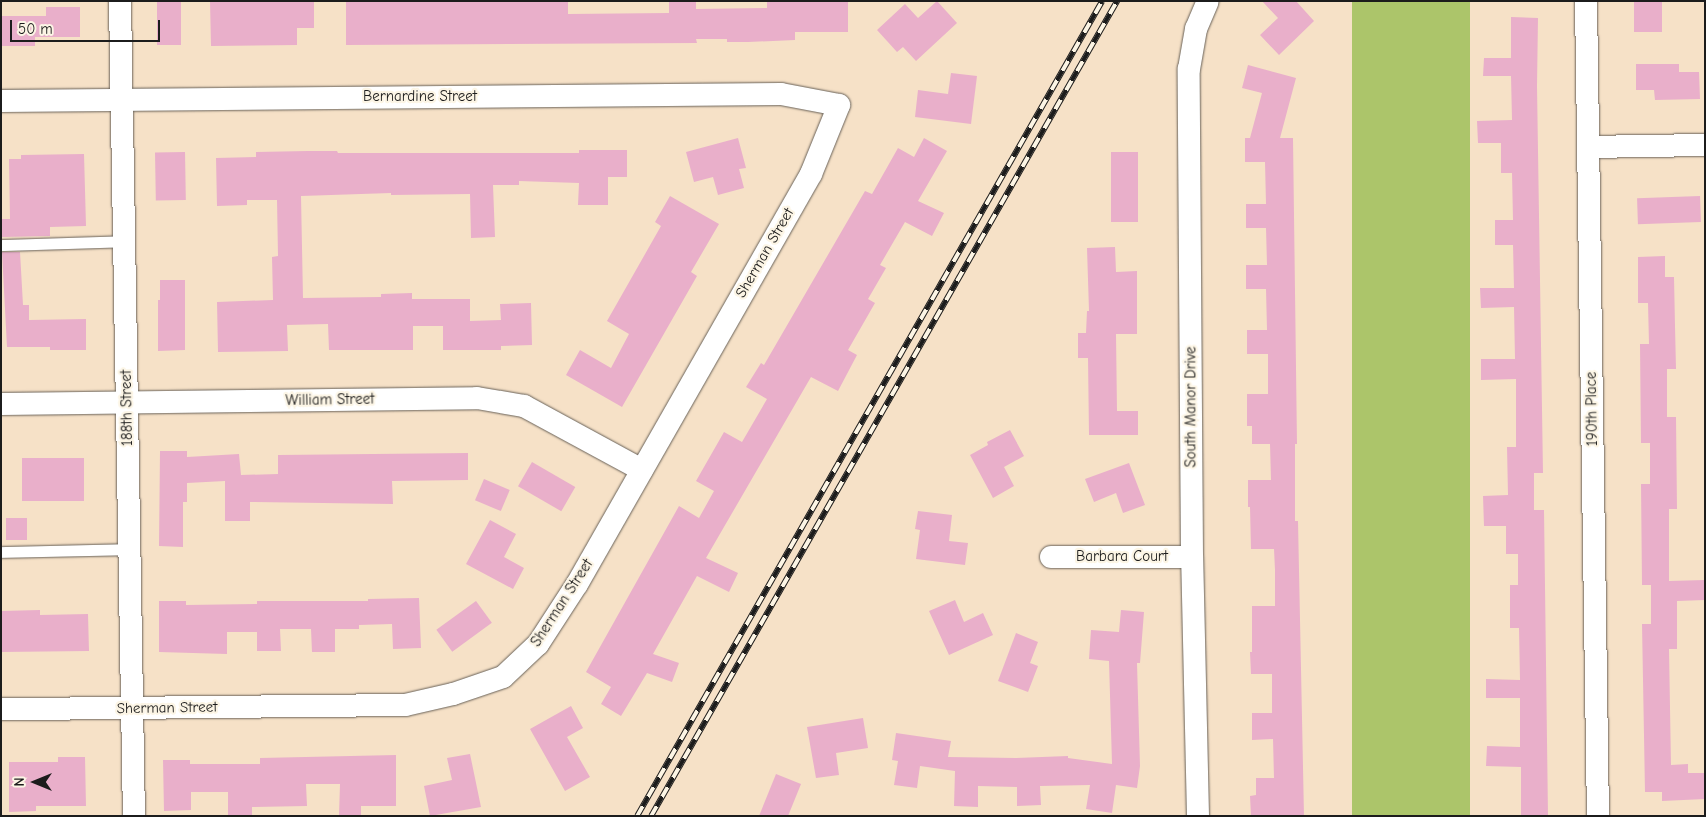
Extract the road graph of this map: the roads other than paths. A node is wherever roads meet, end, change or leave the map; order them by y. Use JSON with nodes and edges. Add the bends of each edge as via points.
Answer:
{"nodes":[{"id":1,"x":120,"y":1,"type":"edge"},
{"id":2,"x":1208,"y":1,"type":"edge"},
{"id":3,"x":1586,"y":1,"type":"edge"},
{"id":4,"x":122,"y":100,"type":"junction"},
{"id":5,"x":1,"y":101,"type":"edge"},
{"id":6,"x":839,"y":105,"type":"joint"},
{"id":7,"x":1705,"y":145,"type":"edge"},
{"id":8,"x":1588,"y":147,"type":"junction"},
{"id":9,"x":126,"y":241,"type":"junction"},
{"id":10,"x":1,"y":244,"type":"edge"},
{"id":11,"x":126,"y":403,"type":"junction"},
{"id":12,"x":1,"y":404,"type":"edge"},
{"id":13,"x":642,"y":470,"type":"junction"},
{"id":14,"x":130,"y":549,"type":"junction"},
{"id":15,"x":1,"y":552,"type":"edge"},
{"id":16,"x":1051,"y":556,"type":"dead end"},
{"id":17,"x":1192,"y":557,"type":"junction"},
{"id":18,"x":1,"y":709,"type":"edge"},
{"id":19,"x":132,"y":709,"type":"junction"},
{"id":20,"x":134,"y":816,"type":"edge"},
{"id":21,"x":1198,"y":816,"type":"edge"},
{"id":22,"x":1598,"y":816,"type":"edge"}],
"edges":[{"from":1,"to":4,"type":"street","name":"188th Street"},
{"from":2,"to":17,"type":"street","name":"South Manor Drive","via":[[1196,29],[1189,69]]},
{"from":3,"to":8,"type":"street","name":"190th Place"},
{"from":4,"to":5,"type":"street","name":"Bernardine Street"},
{"from":4,"to":6,"type":"street","name":"Bernardine Street","via":[[781,94]]},
{"from":4,"to":9,"type":"street","name":"188th Street"},
{"from":6,"to":13,"type":"street","name":"Sherman Street","via":[[811,174]]},
{"from":7,"to":8,"type":"street"},
{"from":8,"to":22,"type":"street","name":"190th Place"},
{"from":9,"to":10,"type":"lane"},
{"from":9,"to":11,"type":"street","name":"188th Street"},
{"from":11,"to":12,"type":"street","name":"William Street"},
{"from":11,"to":13,"type":"street","name":"William Street","via":[[477,398],[524,406]]},
{"from":11,"to":14,"type":"street","name":"188th Street"},
{"from":13,"to":19,"type":"street","name":"Sherman Street","via":[[577,584],[538,644],[503,676],[453,694],[405,705]]},
{"from":14,"to":15,"type":"lane"},
{"from":14,"to":19,"type":"street","name":"188th Street"},
{"from":16,"to":17,"type":"street","name":"Barbara Court"},
{"from":17,"to":21,"type":"street","name":"South Manor Drive"},
{"from":18,"to":19,"type":"street","name":"Sherman Street"},
{"from":19,"to":20,"type":"street","name":"188th Street"}]}
